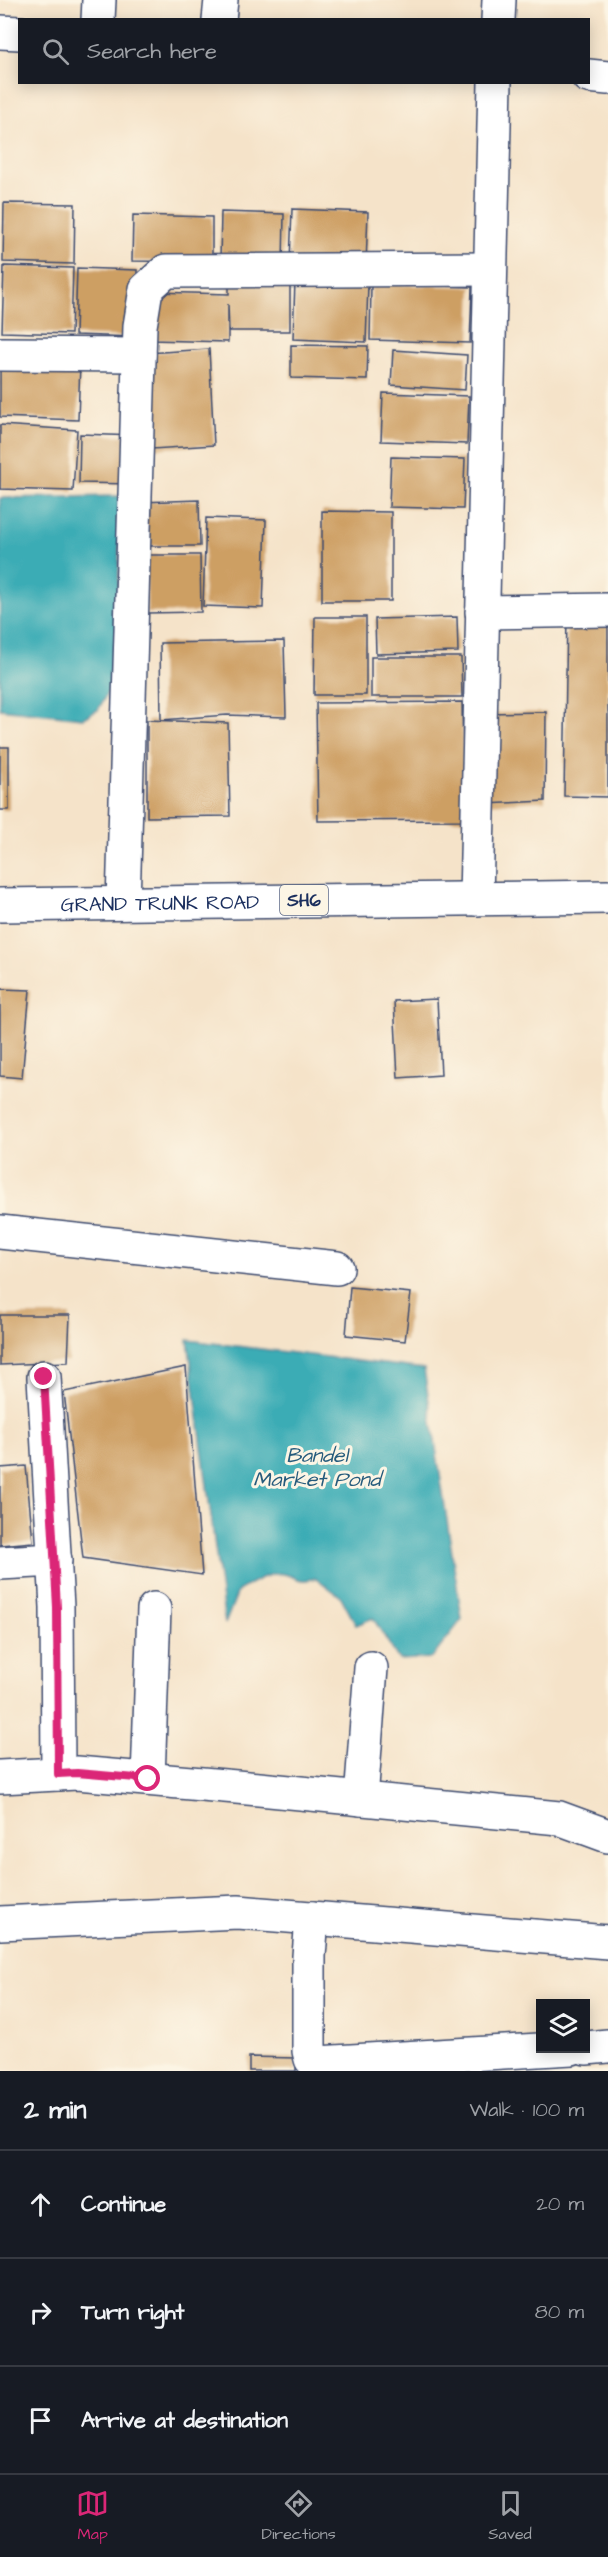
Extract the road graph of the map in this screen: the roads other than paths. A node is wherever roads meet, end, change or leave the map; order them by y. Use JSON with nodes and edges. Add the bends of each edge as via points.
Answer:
{"nodes":[{"id":1,"x":99,"y":0,"type":"edge"},
{"id":2,"x":222,"y":0,"type":"edge"},
{"id":3,"x":499,"y":0,"type":"edge"},
{"id":4,"x":98,"y":18,"type":"edge"},
{"id":5,"x":219,"y":18,"type":"edge"},
{"id":6,"x":498,"y":18,"type":"edge"},
{"id":7,"x":0,"y":32,"type":"edge"},
{"id":8,"x":18,"y":33,"type":"edge"},
{"id":9,"x":0,"y":48,"type":"edge"},
{"id":10,"x":590,"y":76,"type":"edge"},
{"id":11,"x":608,"y":78,"type":"edge"},
{"id":12,"x":495,"y":84,"type":"edge"},
{"id":13,"x":490,"y":269,"type":"junction"},
{"id":14,"x":0,"y":354,"type":"edge"},
{"id":15,"x":139,"y":355,"type":"junction"},
{"id":16,"x":608,"y":610,"type":"edge"},
{"id":17,"x":483,"y":612,"type":"junction"},
{"id":18,"x":608,"y":897,"type":"edge"},
{"id":19,"x":476,"y":898,"type":"junction"},
{"id":20,"x":123,"y":903,"type":"junction"},
{"id":21,"x":0,"y":905,"type":"edge"},
{"id":22,"x":0,"y":1232,"type":"edge"},
{"id":23,"x":337,"y":1268,"type":"dead end"},
{"id":24,"x":44,"y":1377,"type":"dead end"},
{"id":25,"x":55,"y":1560,"type":"junction"},
{"id":26,"x":0,"y":1563,"type":"edge"},
{"id":27,"x":154,"y":1609,"type":"dead end"},
{"id":28,"x":371,"y":1668,"type":"dead end"},
{"id":29,"x":58,"y":1774,"type":"junction"},
{"id":30,"x":0,"y":1777,"type":"edge"},
{"id":31,"x":148,"y":1779,"type":"junction"},
{"id":32,"x":361,"y":1799,"type":"junction"},
{"id":33,"x":608,"y":1836,"type":"edge"},
{"id":34,"x":312,"y":1918,"type":"junction"},
{"id":35,"x":0,"y":1923,"type":"edge"},
{"id":36,"x":608,"y":1942,"type":"edge"},
{"id":37,"x":608,"y":2046,"type":"edge"},
{"id":38,"x":590,"y":2048,"type":"edge"},
{"id":39,"x":536,"y":2052,"type":"edge"},
{"id":40,"x":362,"y":2066,"type":"edge"}],
"edges":[{"from":1,"to":4,"type":"street"},
{"from":2,"to":5,"type":"street"},
{"from":3,"to":6,"type":"street"},
{"from":7,"to":8,"type":"street"},
{"from":7,"to":9,"type":"street"},
{"from":10,"to":11,"type":"street"},
{"from":12,"to":13,"type":"street"},
{"from":13,"to":15,"type":"street","via":[[166,271],[146,289]]},
{"from":13,"to":17,"type":"street"},
{"from":14,"to":15,"type":"street"},
{"from":15,"to":20,"type":"street"},
{"from":16,"to":17,"type":"street"},
{"from":17,"to":19,"type":"street"},
{"from":18,"to":19,"type":"street","name":"GRAND TRUNK ROAD","number":"SH6"},
{"from":19,"to":20,"type":"street","name":"GRAND TRUNK ROAD","number":"SH6"},
{"from":20,"to":21,"type":"street","name":"GRAND TRUNK ROAD","number":"SH6"},
{"from":22,"to":23,"type":"street"},
{"from":24,"to":25,"type":"street"},
{"from":25,"to":26,"type":"street"},
{"from":25,"to":29,"type":"street"},
{"from":27,"to":31,"type":"street"},
{"from":28,"to":32,"type":"street"},
{"from":29,"to":30,"type":"street"},
{"from":29,"to":31,"type":"street"},
{"from":31,"to":32,"type":"street"},
{"from":32,"to":33,"type":"street","via":[[559,1818]]},
{"from":34,"to":35,"type":"street","via":[[238,1912]]},
{"from":34,"to":36,"type":"street"},
{"from":34,"to":40,"type":"street","via":[[311,2059],[317,2063]]},
{"from":37,"to":38,"type":"street"},
{"from":39,"to":40,"type":"street"}]}
